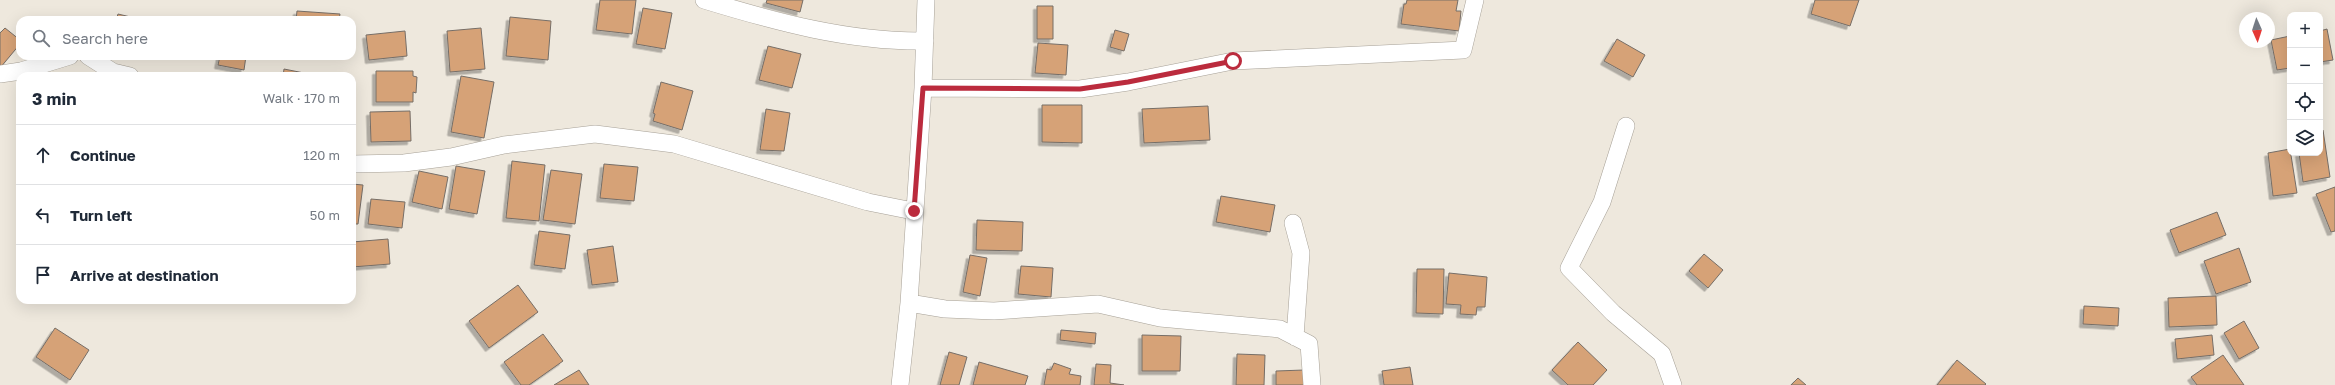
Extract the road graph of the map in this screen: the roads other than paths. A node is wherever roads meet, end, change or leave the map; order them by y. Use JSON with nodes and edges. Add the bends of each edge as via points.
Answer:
{"nodes":[{"id":1,"x":704,"y":0,"type":"edge"},
{"id":2,"x":926,"y":0,"type":"edge"},
{"id":3,"x":1475,"y":0,"type":"edge"},
{"id":4,"x":924,"y":41,"type":"junction"},
{"id":5,"x":57,"y":60,"type":"edge"},
{"id":6,"x":94,"y":60,"type":"edge"},
{"id":7,"x":113,"y":72,"type":"edge"},
{"id":8,"x":0,"y":74,"type":"edge"},
{"id":9,"x":923,"y":88,"type":"junction"},
{"id":10,"x":1626,"y":126,"type":"dead end"},
{"id":11,"x":356,"y":164,"type":"edge"},
{"id":12,"x":914,"y":211,"type":"junction"},
{"id":13,"x":1293,"y":223,"type":"dead end"},
{"id":14,"x":909,"y":303,"type":"junction"},
{"id":15,"x":1295,"y":337,"type":"junction"},
{"id":16,"x":900,"y":385,"type":"edge"},
{"id":17,"x":1312,"y":385,"type":"edge"},
{"id":18,"x":1673,"y":385,"type":"edge"}],
"edges":[{"from":1,"to":4,"type":"street","via":[[783,24],[890,41]]},
{"from":2,"to":4,"type":"street"},
{"from":3,"to":9,"type":"street","via":[[1464,50],[1445,53],[1233,61],[1080,89]]},
{"from":4,"to":9,"type":"street"},
{"from":5,"to":8,"type":"street"},
{"from":6,"to":7,"type":"street"},
{"from":9,"to":12,"type":"street"},
{"from":10,"to":18,"type":"street","via":[[1602,202],[1569,268],[1613,313],[1662,354]]},
{"from":11,"to":12,"type":"street","via":[[404,163],[451,157],[504,145],[595,134],[674,144],[868,202]]},
{"from":12,"to":14,"type":"street"},
{"from":13,"to":15,"type":"street","via":[[1301,253]]},
{"from":14,"to":15,"type":"street","via":[[945,309],[994,311],[1098,304],[1160,318],[1280,329]]},
{"from":14,"to":16,"type":"street"},
{"from":15,"to":17,"type":"street","via":[[1309,344]]}]}
